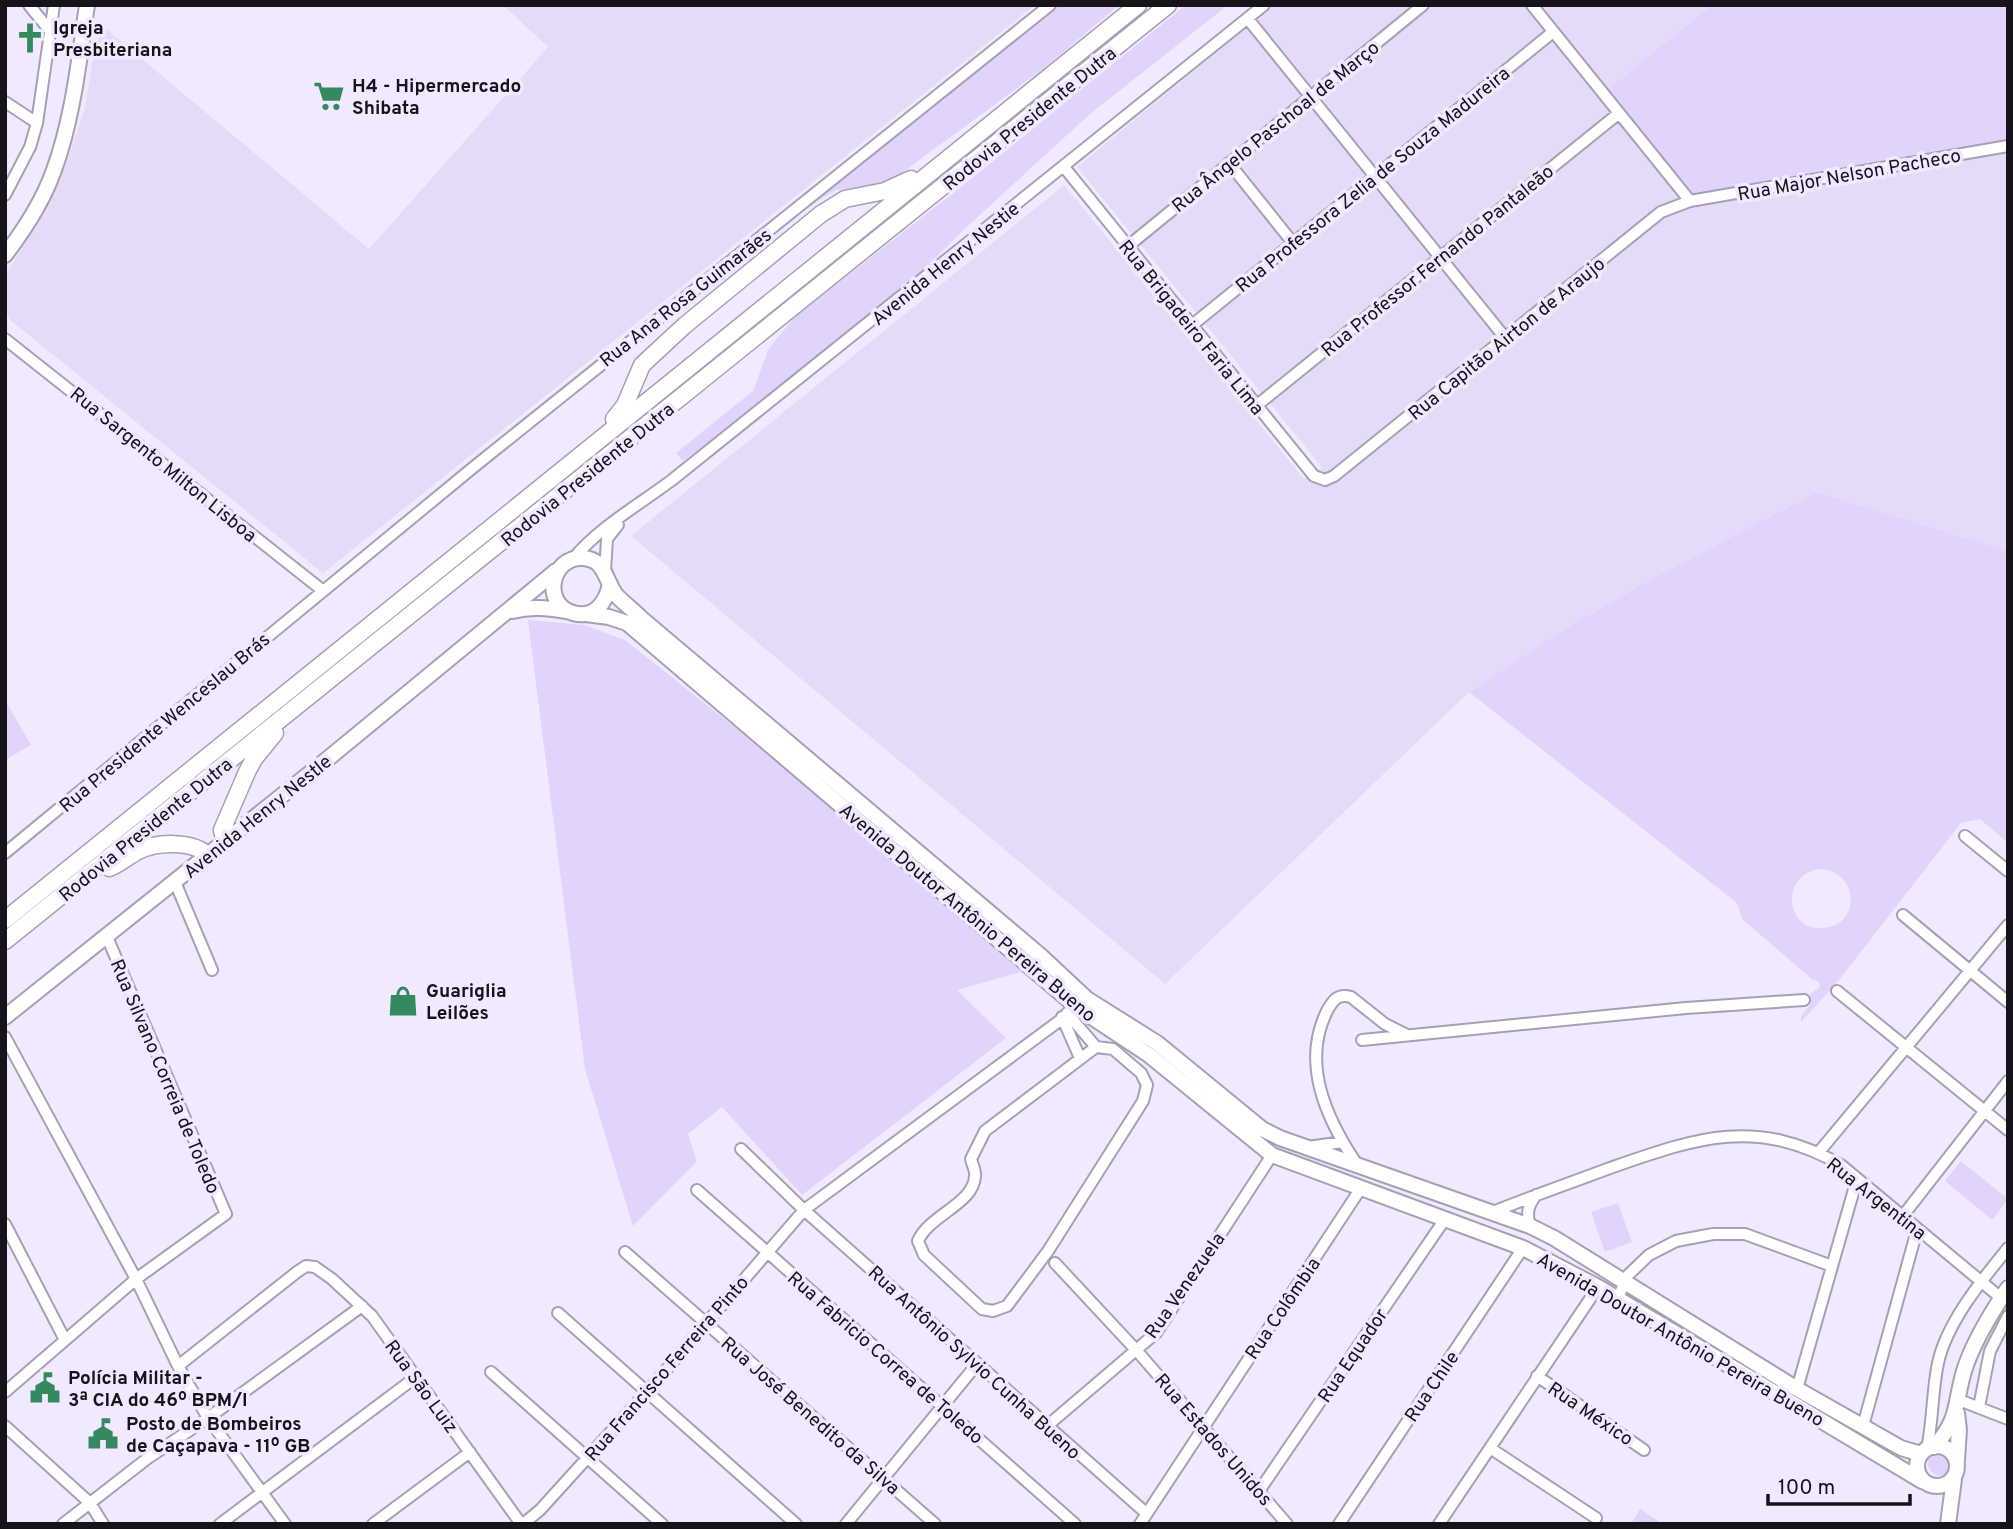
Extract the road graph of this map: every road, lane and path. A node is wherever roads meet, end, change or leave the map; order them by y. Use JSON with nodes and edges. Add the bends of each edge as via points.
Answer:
{"nodes":[{"id":1,"x":29,"y":5,"type":"edge"},
{"id":2,"x":54,"y":5,"type":"edge"},
{"id":3,"x":87,"y":5,"type":"edge"},
{"id":4,"x":1050,"y":5,"type":"edge"},
{"id":5,"x":1138,"y":5,"type":"edge"},
{"id":6,"x":1168,"y":5,"type":"edge"},
{"id":7,"x":1264,"y":5,"type":"edge"},
{"id":8,"x":1423,"y":5,"type":"edge"},
{"id":9,"x":1532,"y":5,"type":"edge"},
{"id":10,"x":1248,"y":19,"type":"junction"},
{"id":11,"x":51,"y":32,"type":"junction"},
{"id":12,"x":1553,"y":32,"type":"junction"},
{"id":13,"x":1311,"y":97,"type":"junction"},
{"id":14,"x":5,"y":102,"type":"edge"},
{"id":15,"x":1618,"y":114,"type":"junction"},
{"id":16,"x":37,"y":123,"type":"junction"},
{"id":17,"x":972,"y":139,"type":"junction"},
{"id":18,"x":2008,"y":146,"type":"edge"},
{"id":19,"x":1229,"y":163,"type":"junction"},
{"id":20,"x":1064,"y":167,"type":"junction"},
{"id":21,"x":1375,"y":176,"type":"junction"},
{"id":22,"x":5,"y":195,"type":"edge"},
{"id":23,"x":1690,"y":201,"type":"junction"},
{"id":24,"x":1293,"y":243,"type":"junction"},
{"id":25,"x":1127,"y":247,"type":"junction"},
{"id":26,"x":5,"y":255,"type":"edge"},
{"id":27,"x":1440,"y":257,"type":"junction"},
{"id":28,"x":1191,"y":326,"type":"junction"},
{"id":29,"x":5,"y":339,"type":"edge"},
{"id":30,"x":1506,"y":339,"type":"junction"},
{"id":31,"x":1256,"y":406,"type":"junction"},
{"id":32,"x":590,"y":446,"type":"junction"},
{"id":33,"x":1325,"y":480,"type":"joint"},
{"id":34,"x":624,"y":517,"type":"junction"},
{"id":35,"x":573,"y":559,"type":"junction"},
{"id":36,"x":557,"y":570,"type":"junction"},
{"id":37,"x":607,"y":577,"type":"junction"},
{"id":38,"x":322,"y":590,"type":"junction"},
{"id":39,"x":567,"y":611,"type":"junction"},
{"id":40,"x":507,"y":612,"type":"junction"},
{"id":41,"x":586,"y":614,"type":"junction"},
{"id":42,"x":307,"y":697,"type":"junction"},
{"id":43,"x":1965,"y":836,"type":"dead end"},
{"id":44,"x":225,"y":842,"type":"junction"},
{"id":45,"x":5,"y":853,"type":"edge"},
{"id":46,"x":208,"y":856,"type":"junction"},
{"id":47,"x":2008,"y":871,"type":"edge"},
{"id":48,"x":84,"y":878,"type":"junction"},
{"id":49,"x":175,"y":882,"type":"junction"},
{"id":50,"x":1903,"y":915,"type":"dead end"},
{"id":51,"x":5,"y":920,"type":"edge"},
{"id":52,"x":2008,"y":925,"type":"edge"},
{"id":53,"x":107,"y":937,"type":"junction"},
{"id":54,"x":5,"y":941,"type":"edge"},
{"id":55,"x":212,"y":970,"type":"dead end"},
{"id":56,"x":1970,"y":971,"type":"junction"},
{"id":57,"x":1837,"y":991,"type":"dead end"},
{"id":58,"x":1804,"y":1000,"type":"dead end"},
{"id":59,"x":2008,"y":1002,"type":"edge"},
{"id":60,"x":1073,"y":1009,"type":"junction"},
{"id":61,"x":5,"y":1017,"type":"edge"},
{"id":62,"x":1405,"y":1034,"type":"junction"},
{"id":63,"x":5,"y":1037,"type":"edge"},
{"id":64,"x":1362,"y":1040,"type":"dead end"},
{"id":65,"x":1096,"y":1047,"type":"junction"},
{"id":66,"x":1906,"y":1047,"type":"junction"},
{"id":67,"x":1080,"y":1058,"type":"junction"},
{"id":68,"x":2008,"y":1081,"type":"edge"},
{"id":69,"x":1984,"y":1111,"type":"junction"},
{"id":70,"x":2008,"y":1130,"type":"edge"},
{"id":71,"x":1343,"y":1142,"type":"junction"},
{"id":72,"x":1305,"y":1147,"type":"junction"},
{"id":73,"x":741,"y":1149,"type":"dead end"},
{"id":74,"x":1819,"y":1152,"type":"junction"},
{"id":75,"x":1272,"y":1155,"type":"junction"},
{"id":76,"x":1366,"y":1167,"type":"junction"},
{"id":77,"x":1857,"y":1179,"type":"junction"},
{"id":78,"x":1362,"y":1189,"type":"junction"},
{"id":79,"x":697,"y":1190,"type":"dead end"},
{"id":80,"x":1536,"y":1195,"type":"junction"},
{"id":81,"x":804,"y":1210,"type":"junction"},
{"id":82,"x":1490,"y":1213,"type":"junction"},
{"id":83,"x":1902,"y":1217,"type":"junction"},
{"id":84,"x":1445,"y":1219,"type":"junction"},
{"id":85,"x":5,"y":1224,"type":"edge"},
{"id":86,"x":1530,"y":1226,"type":"junction"},
{"id":87,"x":1917,"y":1230,"type":"junction"},
{"id":88,"x":1930,"y":1240,"type":"junction"},
{"id":89,"x":1523,"y":1248,"type":"junction"},
{"id":90,"x":2008,"y":1248,"type":"edge"},
{"id":91,"x":625,"y":1252,"type":"dead end"},
{"id":92,"x":767,"y":1252,"type":"junction"},
{"id":93,"x":1055,"y":1263,"type":"dead end"},
{"id":94,"x":1832,"y":1266,"type":"junction"},
{"id":95,"x":1909,"y":1266,"type":"junction"},
{"id":96,"x":136,"y":1279,"type":"junction"},
{"id":97,"x":1981,"y":1281,"type":"junction"},
{"id":98,"x":1623,"y":1283,"type":"junction"},
{"id":99,"x":1598,"y":1287,"type":"junction"},
{"id":100,"x":2004,"y":1293,"type":"edge"},
{"id":101,"x":1617,"y":1300,"type":"junction"},
{"id":102,"x":362,"y":1306,"type":"junction"},
{"id":103,"x":558,"y":1313,"type":"dead end"},
{"id":104,"x":2008,"y":1316,"type":"edge"},
{"id":105,"x":706,"y":1323,"type":"junction"},
{"id":106,"x":65,"y":1340,"type":"junction"},
{"id":107,"x":1137,"y":1351,"type":"junction"},
{"id":108,"x":977,"y":1364,"type":"junction"},
{"id":109,"x":178,"y":1366,"type":"junction"},
{"id":110,"x":491,"y":1372,"type":"dead end"},
{"id":111,"x":1537,"y":1376,"type":"junction"},
{"id":112,"x":416,"y":1377,"type":"junction"},
{"id":113,"x":1797,"y":1389,"type":"junction"},
{"id":114,"x":5,"y":1392,"type":"edge"},
{"id":115,"x":647,"y":1392,"type":"junction"},
{"id":116,"x":1958,"y":1405,"type":"junction"},
{"id":117,"x":942,"y":1407,"type":"junction"},
{"id":118,"x":1979,"y":1407,"type":"junction"},
{"id":119,"x":208,"y":1418,"type":"junction"},
{"id":120,"x":2008,"y":1419,"type":"edge"},
{"id":121,"x":5,"y":1426,"type":"edge"},
{"id":122,"x":1047,"y":1426,"type":"junction"},
{"id":123,"x":1863,"y":1426,"type":"junction"},
{"id":124,"x":1203,"y":1427,"type":"junction"},
{"id":125,"x":1490,"y":1448,"type":"junction"},
{"id":126,"x":1644,"y":1450,"type":"dead end"},
{"id":127,"x":1928,"y":1450,"type":"junction"},
{"id":128,"x":470,"y":1452,"type":"junction"},
{"id":129,"x":587,"y":1457,"type":"junction"},
{"id":130,"x":1957,"y":1460,"type":"junction"},
{"id":131,"x":883,"y":1479,"type":"junction"},
{"id":132,"x":1954,"y":1479,"type":"junction"},
{"id":133,"x":1929,"y":1484,"type":"junction"},
{"id":134,"x":1259,"y":1491,"type":"junction"},
{"id":135,"x":262,"y":1492,"type":"junction"},
{"id":136,"x":90,"y":1503,"type":"junction"},
{"id":137,"x":1146,"y":1513,"type":"junction"},
{"id":138,"x":1596,"y":1518,"type":"dead end"},
{"id":139,"x":1441,"y":1520,"type":"edge"},
{"id":140,"x":1948,"y":1521,"type":"edge"},
{"id":141,"x":62,"y":1524,"type":"edge"},
{"id":142,"x":103,"y":1524,"type":"edge"},
{"id":143,"x":220,"y":1524,"type":"edge"},
{"id":144,"x":285,"y":1524,"type":"edge"},
{"id":145,"x":373,"y":1524,"type":"edge"},
{"id":146,"x":522,"y":1524,"type":"edge"},
{"id":147,"x":662,"y":1524,"type":"edge"},
{"id":148,"x":796,"y":1524,"type":"edge"},
{"id":149,"x":846,"y":1524,"type":"edge"},
{"id":150,"x":935,"y":1524,"type":"edge"},
{"id":151,"x":1075,"y":1524,"type":"edge"},
{"id":152,"x":1140,"y":1524,"type":"edge"},
{"id":153,"x":1287,"y":1524,"type":"edge"},
{"id":154,"x":1339,"y":1524,"type":"edge"},
{"id":155,"x":1454,"y":1524,"type":"edge"}],
"edges":[{"from":1,"to":11,"type":"street"},
{"from":2,"to":11,"type":"street"},
{"from":3,"to":26,"type":"main road","via":[[69,119],[54,171],[24,230]]},
{"from":4,"to":38,"type":"street","name":"Rua Ana Rosa Guimarães"},
{"from":5,"to":17,"type":"highway","name":"Rodovia Presidente Dutra"},
{"from":6,"to":42,"type":"highway","name":"Rodovia Presidente Dutra"},
{"from":7,"to":10,"type":"street","name":"Avenida Henry Nestie"},
{"from":8,"to":13,"type":"street","name":"Rua Ângelo Paschoal de Março"},
{"from":9,"to":12,"type":"street"},
{"from":10,"to":13,"type":"street"},
{"from":10,"to":20,"type":"street","name":"Avenida Henry Nestie"},
{"from":11,"to":16,"type":"street"},
{"from":12,"to":15,"type":"street"},
{"from":12,"to":21,"type":"street","name":"Rua Professora Zelia de Souza Madureira"},
{"from":13,"to":19,"type":"street","name":"Rua Ângelo Paschoal de Março"},
{"from":13,"to":21,"type":"street"},
{"from":14,"to":16,"type":"street"},
{"from":15,"to":23,"type":"street"},
{"from":15,"to":27,"type":"street","name":"Rua Professor Fernando Pantaleão"},
{"from":16,"to":22,"type":"street"},
{"from":17,"to":32,"type":"highway","name":"Rodovia Presidente Dutra"},
{"from":17,"to":32,"type":"highway","via":[[901,186],[845,198],[811,223],[642,365],[625,405]]},
{"from":18,"to":23,"type":"street","name":"Rua Major Nelson Pacheco"},
{"from":19,"to":24,"type":"street"},
{"from":19,"to":25,"type":"street","name":"Rua Ângelo Paschoal de Março"},
{"from":20,"to":25,"type":"street","name":"Rua Brigadeiro Faria Lima"},
{"from":20,"to":34,"type":"street","name":"Avenida Henry Nestie"},
{"from":21,"to":24,"type":"street","name":"Rua Professora Zelia de Souza Madureira"},
{"from":21,"to":27,"type":"street"},
{"from":23,"to":30,"type":"street","name":"Rua Capitão Airton de Araujo","via":[[1661,212]]},
{"from":24,"to":28,"type":"street","name":"Rua Professora Zelia de Souza Madureira"},
{"from":25,"to":28,"type":"street","name":"Rua Brigadeiro Faria Lima"},
{"from":27,"to":30,"type":"street"},
{"from":27,"to":31,"type":"street","name":"Rua Professor Fernando Pantaleão"},
{"from":28,"to":31,"type":"street","name":"Rua Brigadeiro Faria Lima"},
{"from":29,"to":38,"type":"street","name":"Rua Sargento Milton Lisboa"},
{"from":30,"to":33,"type":"street","name":"Rua Capitão Airton de Araujo"},
{"from":31,"to":33,"type":"street","name":"Rua Brigadeiro Faria Lima","via":[[1314,476]]},
{"from":32,"to":51,"type":"highway","name":"Rodovia Presidente Dutra"},
{"from":34,"to":35,"type":"street","name":"Avenida Henry Nestie"},
{"from":34,"to":37,"type":"street","via":[[607,540]]},
{"from":35,"to":36,"type":"main road"},
{"from":35,"to":37,"type":"main road","via":[[597,562]]},
{"from":36,"to":39,"type":"main road","via":[[553,593]]},
{"from":36,"to":40,"type":"main road","name":"Avenida Henry Nestle"},
{"from":37,"to":41,"type":"main road","via":[[607,597],[599,608]]},
{"from":37,"to":60,"type":"main road","name":"Avenida Doutor Antônio Pereira Bueno","via":[[616,594],[641,618],[1041,956]]},
{"from":38,"to":45,"type":"street","name":"Rua Presidente Wenceslau Brás"},
{"from":39,"to":40,"type":"main road","via":[[527,607]]},
{"from":39,"to":41,"type":"main road"},
{"from":40,"to":44,"type":"main road","name":"Avenida Henry Nestle"},
{"from":41,"to":60,"type":"main road","name":"Avenida Doutor Antônio Pereira Bueno","via":[[627,623]]},
{"from":42,"to":44,"type":"highway","via":[[254,758],[222,830]]},
{"from":42,"to":48,"type":"highway","name":"Rodovia Presidente Dutra"},
{"from":43,"to":47,"type":"street"},
{"from":44,"to":46,"type":"main road","name":"Avenida Henry Nestle"},
{"from":46,"to":48,"type":"highway","via":[[199,848],[153,846]]},
{"from":46,"to":49,"type":"main road","name":"Avenida Henry Nestle"},
{"from":48,"to":54,"type":"highway","name":"Rodovia Presidente Dutra"},
{"from":49,"to":53,"type":"main road","name":"Avenida Henry Nestle"},
{"from":49,"to":55,"type":"street"},
{"from":50,"to":56,"type":"street"},
{"from":52,"to":56,"type":"street"},
{"from":53,"to":61,"type":"main road","name":"Avenida Henry Nestle"},
{"from":53,"to":96,"type":"street","name":"Rua Silvano Correia de Toledo","via":[[226,1214]]},
{"from":56,"to":59,"type":"street"},
{"from":56,"to":66,"type":"street"},
{"from":57,"to":66,"type":"street"},
{"from":58,"to":62,"type":"street"},
{"from":60,"to":65,"type":"street"},
{"from":60,"to":67,"type":"street"},
{"from":60,"to":72,"type":"main road","name":"Avenida Doutor Antônio Pereira Bueno","via":[[1157,1042],[1262,1129]]},
{"from":60,"to":75,"type":"main road","name":"Avenida Doutor Antônio Pereira Bueno","via":[[1149,1055]]},
{"from":60,"to":81,"type":"street","name":"Rua Francisco Ferreira Pinto"},
{"from":62,"to":64,"type":"street"},
{"from":62,"to":71,"type":"street","via":[[1385,1024],[1352,996],[1339,996],[1331,1003],[1315,1049],[1320,1091]]},
{"from":63,"to":96,"type":"street"},
{"from":65,"to":67,"type":"street"},
{"from":65,"to":67,"type":"street","via":[[1113,1049],[1141,1073],[1147,1085],[1143,1101],[1048,1251],[1007,1306],[982,1309],[924,1255],[918,1241],[923,1229],[969,1193],[975,1175],[971,1159],[985,1131]]},
{"from":66,"to":69,"type":"street"},
{"from":66,"to":74,"type":"street"},
{"from":68,"to":69,"type":"street"},
{"from":69,"to":70,"type":"street"},
{"from":69,"to":83,"type":"street"},
{"from":71,"to":72,"type":"street"},
{"from":71,"to":76,"type":"street"},
{"from":72,"to":75,"type":"main road","via":[[1286,1145]]},
{"from":72,"to":76,"type":"main road","name":"Avenida Doutor Antônio Pereira Bueno"},
{"from":73,"to":81,"type":"street","name":"Rua Antônio Sylvio Cunha Bueno"},
{"from":74,"to":77,"type":"street","name":"Rua Argentina"},
{"from":74,"to":80,"type":"street","name":"Rua Argentina","via":[[1750,1136],[1712,1137],[1667,1148]]},
{"from":75,"to":78,"type":"main road","name":"Avenida Doutor Antônio Pereira Bueno"},
{"from":75,"to":107,"type":"street","name":"Rua Venezuela","via":[[1156,1333]]},
{"from":76,"to":78,"type":"main road","via":[[1355,1173]]},
{"from":76,"to":78,"type":"main road","via":[[1378,1182]]},
{"from":76,"to":82,"type":"main road","name":"Avenida Doutor Antônio Pereira Bueno"},
{"from":77,"to":83,"type":"street","name":"Rua Argentina"},
{"from":77,"to":94,"type":"street"},
{"from":78,"to":84,"type":"main road","name":"Avenida Doutor Antônio Pereira Bueno"},
{"from":78,"to":124,"type":"street","name":"Rua Colômbia"},
{"from":79,"to":92,"type":"street","name":"Rua Fabricio Correa de Toledo"},
{"from":80,"to":82,"type":"street","name":"Rua Argentina"},
{"from":80,"to":86,"type":"street","via":[[1529,1205]]},
{"from":81,"to":92,"type":"street","name":"Rua Francisco Ferreira Pinto"},
{"from":81,"to":108,"type":"street","name":"Rua Antônio Sylvio Cunha Bueno"},
{"from":82,"to":86,"type":"main road","name":"Avenida Doutor Antônio Pereira Bueno"},
{"from":83,"to":87,"type":"street","name":"Rua Argentina"},
{"from":84,"to":89,"type":"main road","name":"Avenida Doutor Antônio Pereira Bueno"},
{"from":84,"to":134,"type":"street","name":"Rua Equador"},
{"from":85,"to":106,"type":"street"},
{"from":86,"to":98,"type":"main road","name":"Avenida Doutor Antônio Pereira Bueno"},
{"from":87,"to":88,"type":"street","name":"Rua Argentina"},
{"from":87,"to":95,"type":"street"},
{"from":88,"to":95,"type":"street"},
{"from":88,"to":97,"type":"street","name":"Rua Argentina"},
{"from":89,"to":99,"type":"main road","name":"Avenida Doutor Antônio Pereira Bueno"},
{"from":89,"to":154,"type":"street","name":"Rua Chile"},
{"from":90,"to":97,"type":"street"},
{"from":91,"to":105,"type":"street","name":"Rua José Benedito da Silva"},
{"from":92,"to":105,"type":"street","name":"Rua Francisco Ferreira Pinto"},
{"from":92,"to":117,"type":"street","name":"Rua Fabricio Correa de Toledo"},
{"from":93,"to":107,"type":"street","name":"Rua Estados Unidos"},
{"from":94,"to":98,"type":"street","via":[[1745,1234],[1713,1234],[1676,1241],[1649,1255]]},
{"from":94,"to":113,"type":"street"},
{"from":95,"to":123,"type":"street"},
{"from":96,"to":106,"type":"street"},
{"from":96,"to":109,"type":"street"},
{"from":97,"to":100,"type":"street","name":"Rua Argentina"},
{"from":97,"to":127,"type":"street","via":[[1939,1362]]},
{"from":98,"to":101,"type":"street"},
{"from":98,"to":113,"type":"main road","name":"Avenida Doutor Antônio Pereira Bueno"},
{"from":99,"to":101,"type":"main road","name":"Avenida Doutor Antônio Pereira Bueno"},
{"from":99,"to":111,"type":"street"},
{"from":100,"to":116,"type":"main road","via":[[1968,1361]]},
{"from":101,"to":133,"type":"main road","name":"Avenida Doutor Antônio Pereira Bueno"},
{"from":102,"to":109,"type":"street","name":"Rua São Luiz","via":[[332,1279],[306,1266]]},
{"from":102,"to":112,"type":"street","name":"Rua São Luiz"},
{"from":102,"to":119,"type":"street"},
{"from":103,"to":115,"type":"street"},
{"from":104,"to":118,"type":"street","via":[[1990,1351]]},
{"from":105,"to":115,"type":"street","name":"Rua Francisco Ferreira Pinto"},
{"from":105,"to":131,"type":"street","name":"Rua José Benedito da Silva"},
{"from":106,"to":114,"type":"street"},
{"from":107,"to":122,"type":"street","name":"Rua Venezuela"},
{"from":107,"to":124,"type":"street","name":"Rua Estados Unidos"},
{"from":108,"to":117,"type":"street"},
{"from":108,"to":122,"type":"street","name":"Rua Antônio Sylvio Cunha Bueno"},
{"from":109,"to":119,"type":"street"},
{"from":110,"to":129,"type":"street"},
{"from":111,"to":125,"type":"street"},
{"from":111,"to":126,"type":"street","name":"Rua México"},
{"from":112,"to":128,"type":"street","name":"Rua São Luiz"},
{"from":112,"to":135,"type":"street"},
{"from":113,"to":123,"type":"main road","name":"Avenida Doutor Antônio Pereira Bueno"},
{"from":115,"to":129,"type":"street","name":"Rua Francisco Ferreira Pinto"},
{"from":115,"to":148,"type":"street"},
{"from":116,"to":118,"type":"street"},
{"from":116,"to":127,"type":"main road","via":[[1953,1423]]},
{"from":116,"to":130,"type":"main road"},
{"from":117,"to":131,"type":"street"},
{"from":117,"to":151,"type":"street","name":"Rua Fabricio Correa de Toledo"},
{"from":118,"to":120,"type":"street"},
{"from":119,"to":135,"type":"street"},
{"from":119,"to":136,"type":"street"},
{"from":121,"to":136,"type":"street"},
{"from":122,"to":137,"type":"street","name":"Rua Antônio Sylvio Cunha Bueno"},
{"from":123,"to":127,"type":"main road","name":"Avenida Doutor Antônio Pereira Bueno","via":[[1901,1448]]},
{"from":124,"to":134,"type":"street","name":"Rua Estados Unidos"},
{"from":124,"to":137,"type":"street","name":"Rua Colômbia"},
{"from":125,"to":138,"type":"street"},
{"from":125,"to":139,"type":"street"},
{"from":127,"to":130,"type":"main road","via":[[1942,1446]]},
{"from":127,"to":133,"type":"main road","via":[[1917,1462],[1917,1472]]},
{"from":128,"to":145,"type":"street"},
{"from":128,"to":146,"type":"street","name":"Rua São Luiz"},
{"from":129,"to":146,"type":"street","name":"Rua Francisco Ferreira Pinto"},
{"from":129,"to":147,"type":"street"},
{"from":130,"to":132,"type":"main road"},
{"from":131,"to":149,"type":"street"},
{"from":131,"to":150,"type":"street","name":"Rua José Benedito da Silva"},
{"from":132,"to":133,"type":"main road","via":[[1943,1486]]},
{"from":132,"to":140,"type":"main road"},
{"from":133,"to":140,"type":"main road","via":[[1942,1495]]},
{"from":134,"to":153,"type":"street","name":"Rua Estados Unidos"},
{"from":135,"to":143,"type":"street"},
{"from":135,"to":144,"type":"street"},
{"from":136,"to":141,"type":"street"},
{"from":136,"to":142,"type":"street"},
{"from":137,"to":152,"type":"street","name":"Rua Colômbia"},
{"from":139,"to":155,"type":"street"}]}
